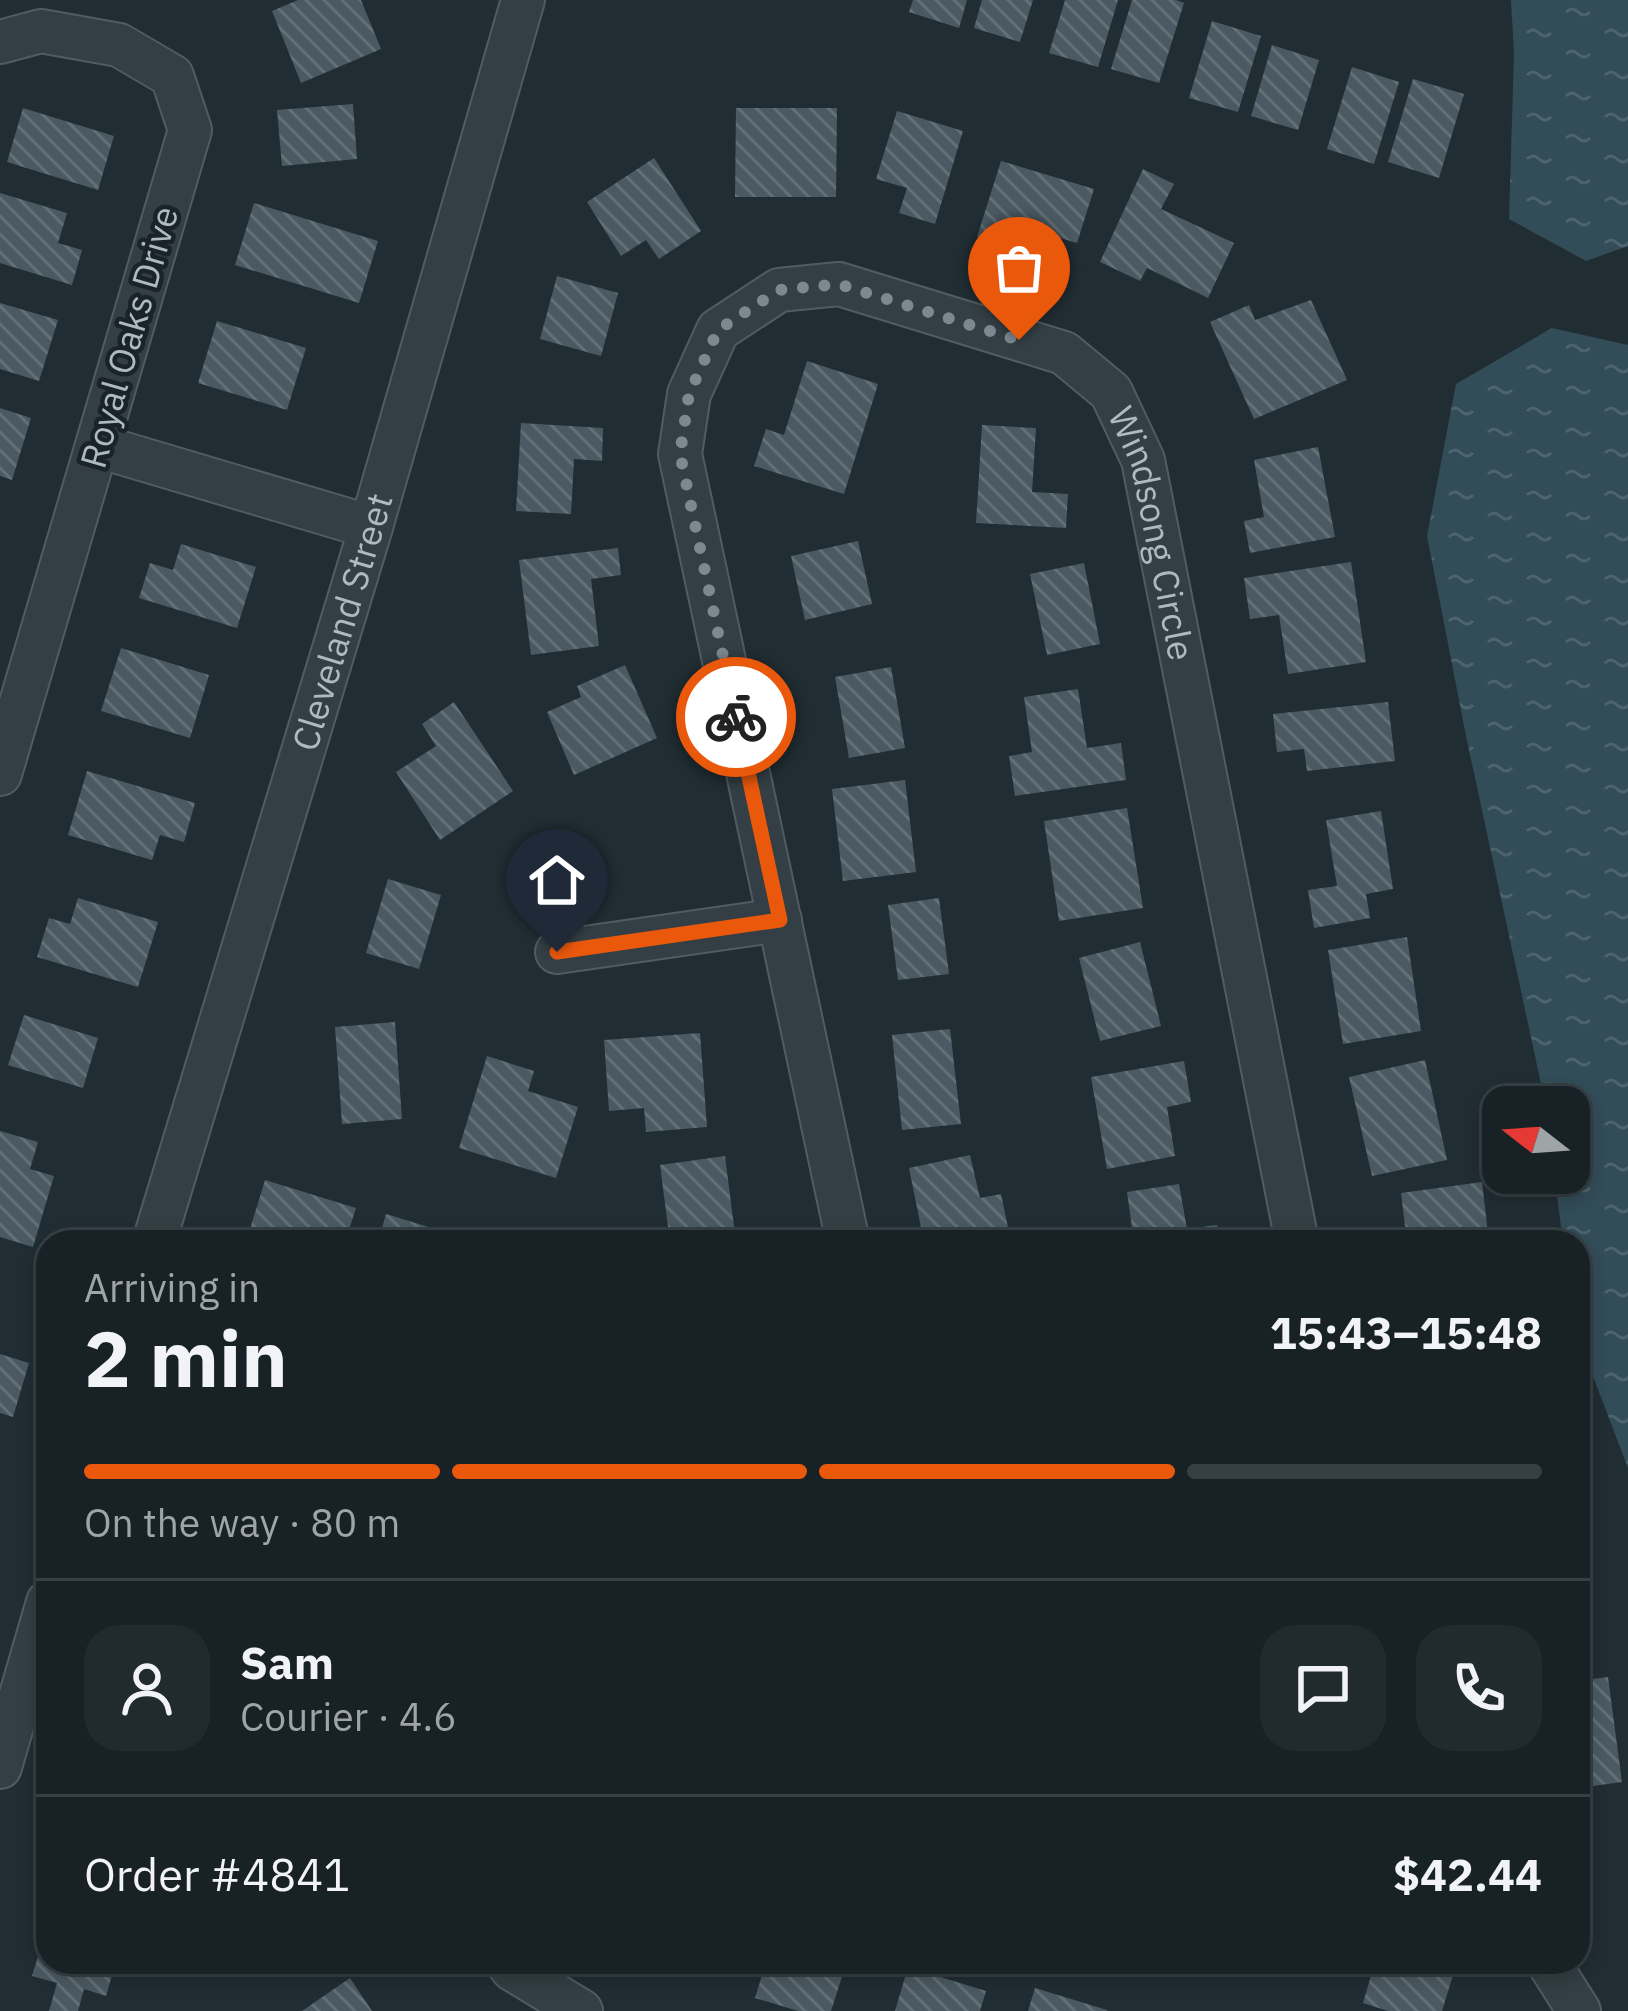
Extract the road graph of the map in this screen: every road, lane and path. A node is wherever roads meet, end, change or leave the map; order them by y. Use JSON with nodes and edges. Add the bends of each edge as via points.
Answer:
{"nodes":[{"id":1,"x":524,"y":0,"type":"edge"},
{"id":2,"x":0,"y":42,"type":"edge"},
{"id":3,"x":98,"y":446,"type":"junction"},
{"id":4,"x":371,"y":527,"type":"junction"},
{"id":5,"x":0,"y":774,"type":"edge"},
{"id":6,"x":780,"y":920,"type":"junction"},
{"id":7,"x":557,"y":952,"type":"dead end"},
{"id":8,"x":158,"y":1230,"type":"edge"},
{"id":9,"x":845,"y":1230,"type":"edge"},
{"id":10,"x":1295,"y":1230,"type":"edge"},
{"id":11,"x":36,"y":1643,"type":"edge"},
{"id":12,"x":0,"y":1767,"type":"edge"},
{"id":13,"x":520,"y":1974,"type":"edge"},
{"id":14,"x":1556,"y":1974,"type":"edge"},
{"id":15,"x":581,"y":2011,"type":"edge"},
{"id":16,"x":1579,"y":2011,"type":"edge"}],
"edges":[{"from":1,"to":4,"type":"street","name":"Cleveland Street"},
{"from":2,"to":3,"type":"street","name":"Royal Oaks Drive","via":[[41,31],[119,44],[172,76],[190,130]]},
{"from":3,"to":4,"type":"street"},
{"from":3,"to":5,"type":"street","name":"Royal Oaks Drive"},
{"from":4,"to":8,"type":"street","name":"Cleveland Street"},
{"from":6,"to":7,"type":"street"},
{"from":6,"to":9,"type":"street","name":"Windsong Circle"},
{"from":6,"to":10,"type":"street","name":"Windsong Circle","via":[[680,454],[689,394],[718,330],[779,290],[838,284],[1064,353],[1111,392],[1143,460]]},
{"from":11,"to":12,"type":"street"},
{"from":13,"to":15,"type":"street"},
{"from":14,"to":16,"type":"street"}]}
